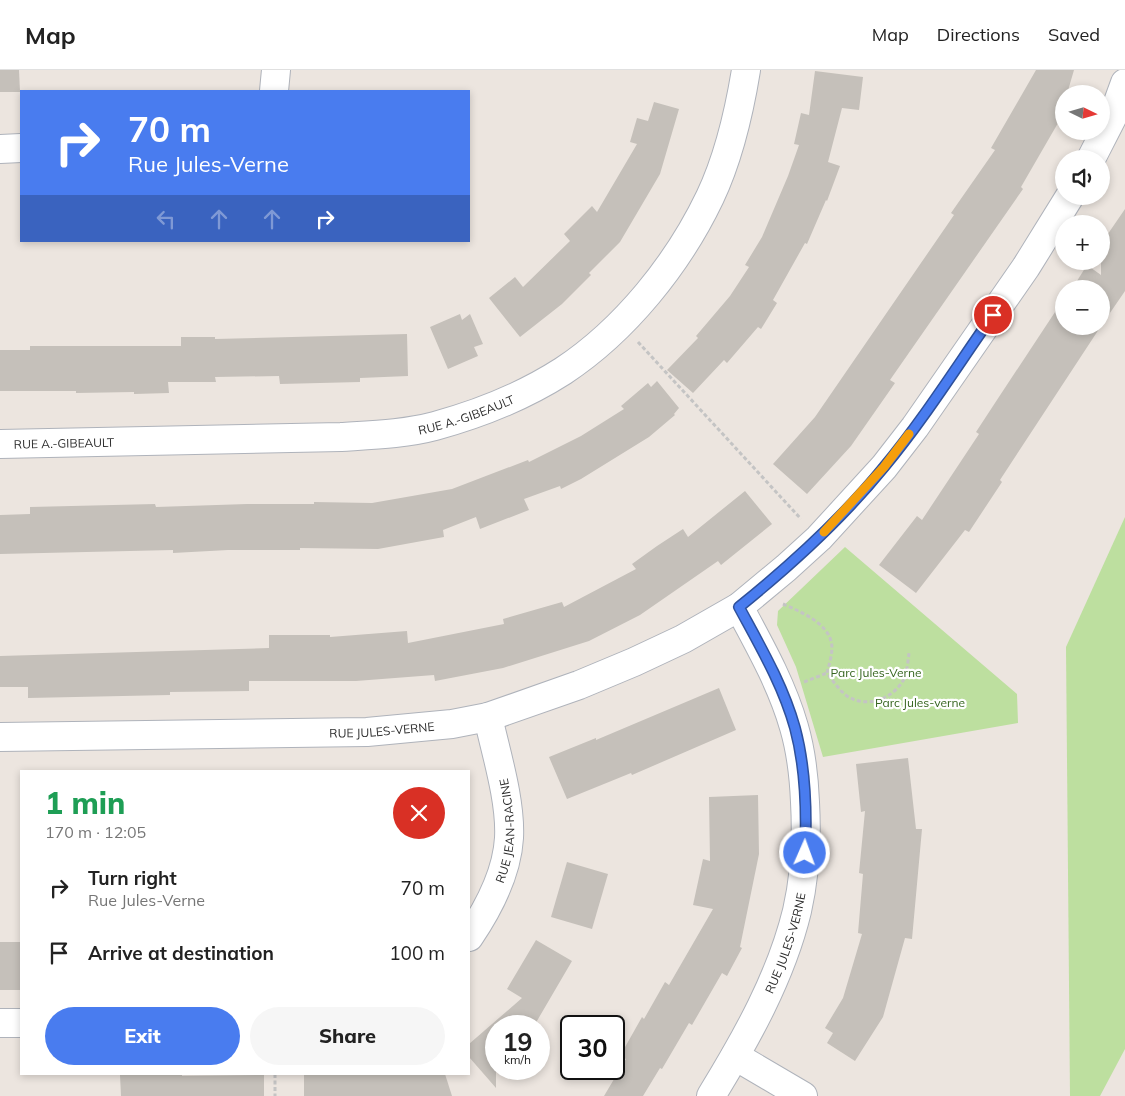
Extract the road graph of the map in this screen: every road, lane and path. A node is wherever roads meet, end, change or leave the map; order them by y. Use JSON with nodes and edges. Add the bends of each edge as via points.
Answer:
{"nodes":[{"id":1,"x":276,"y":70,"type":"edge"},
{"id":2,"x":746,"y":70,"type":"edge"},
{"id":3,"x":1125,"y":83,"type":"edge"},
{"id":4,"x":274,"y":90,"type":"edge"},
{"id":5,"x":20,"y":148,"type":"edge"},
{"id":6,"x":0,"y":149,"type":"edge"},
{"id":7,"x":1096,"y":150,"type":"edge"},
{"id":8,"x":1064,"y":205,"type":"edge"},
{"id":9,"x":620,"y":322,"type":"junction"},
{"id":10,"x":0,"y":444,"type":"edge"},
{"id":11,"x":802,"y":520,"type":"dead end"},
{"id":12,"x":748,"y":599,"type":"junction"},
{"id":13,"x":909,"y":653,"type":"dead end"},
{"id":14,"x":488,"y":717,"type":"junction"},
{"id":15,"x":0,"y":737,"type":"edge"},
{"id":16,"x":470,"y":935,"type":"edge"},
{"id":17,"x":20,"y":1022,"type":"edge"},
{"id":18,"x":0,"y":1023,"type":"edge"},
{"id":19,"x":735,"y":1056,"type":"junction"},
{"id":20,"x":275,"y":1075,"type":"edge"},
{"id":21,"x":275,"y":1096,"type":"edge"},
{"id":22,"x":711,"y":1096,"type":"edge"},
{"id":23,"x":803,"y":1096,"type":"edge"}],
"edges":[{"from":1,"to":4,"type":"street"},
{"from":2,"to":9,"type":"street","name":"RUE A.-GIBEAULT","via":[[733,134],[710,196],[662,276]]},
{"from":3,"to":7,"type":"street"},
{"from":5,"to":6,"type":"street"},
{"from":8,"to":12,"type":"street","name":"RUE JULES-VERNE","via":[[1026,267],[884,467],[819,538]]},
{"from":9,"to":10,"type":"street","name":"RUE A.-GIBEAULT","via":[[596,346],[563,371],[481,412],[434,427],[341,437]]},
{"from":9,"to":11,"type":"path"},
{"from":12,"to":13,"type":"path","via":[[812,618],[831,641],[827,673],[854,699],[874,701],[894,693],[905,678]]},
{"from":12,"to":14,"type":"street","name":"RUE JULES-VERNE","via":[[683,639],[634,662]]},
{"from":12,"to":19,"type":"street","name":"RUE JULES-VERNE","via":[[794,727],[801,758],[806,820],[801,886],[792,928],[773,980]]},
{"from":14,"to":15,"type":"street","name":"RUE JULES-VERNE","via":[[452,724],[367,732]]},
{"from":14,"to":16,"type":"street","name":"RUE JEAN-RACINE","via":[[503,788],[509,838],[499,882]]},
{"from":17,"to":18,"type":"street"},
{"from":19,"to":22,"type":"street","name":"RUE JULES-VERNE"},
{"from":19,"to":23,"type":"street"},
{"from":20,"to":21,"type":"path"}]}
